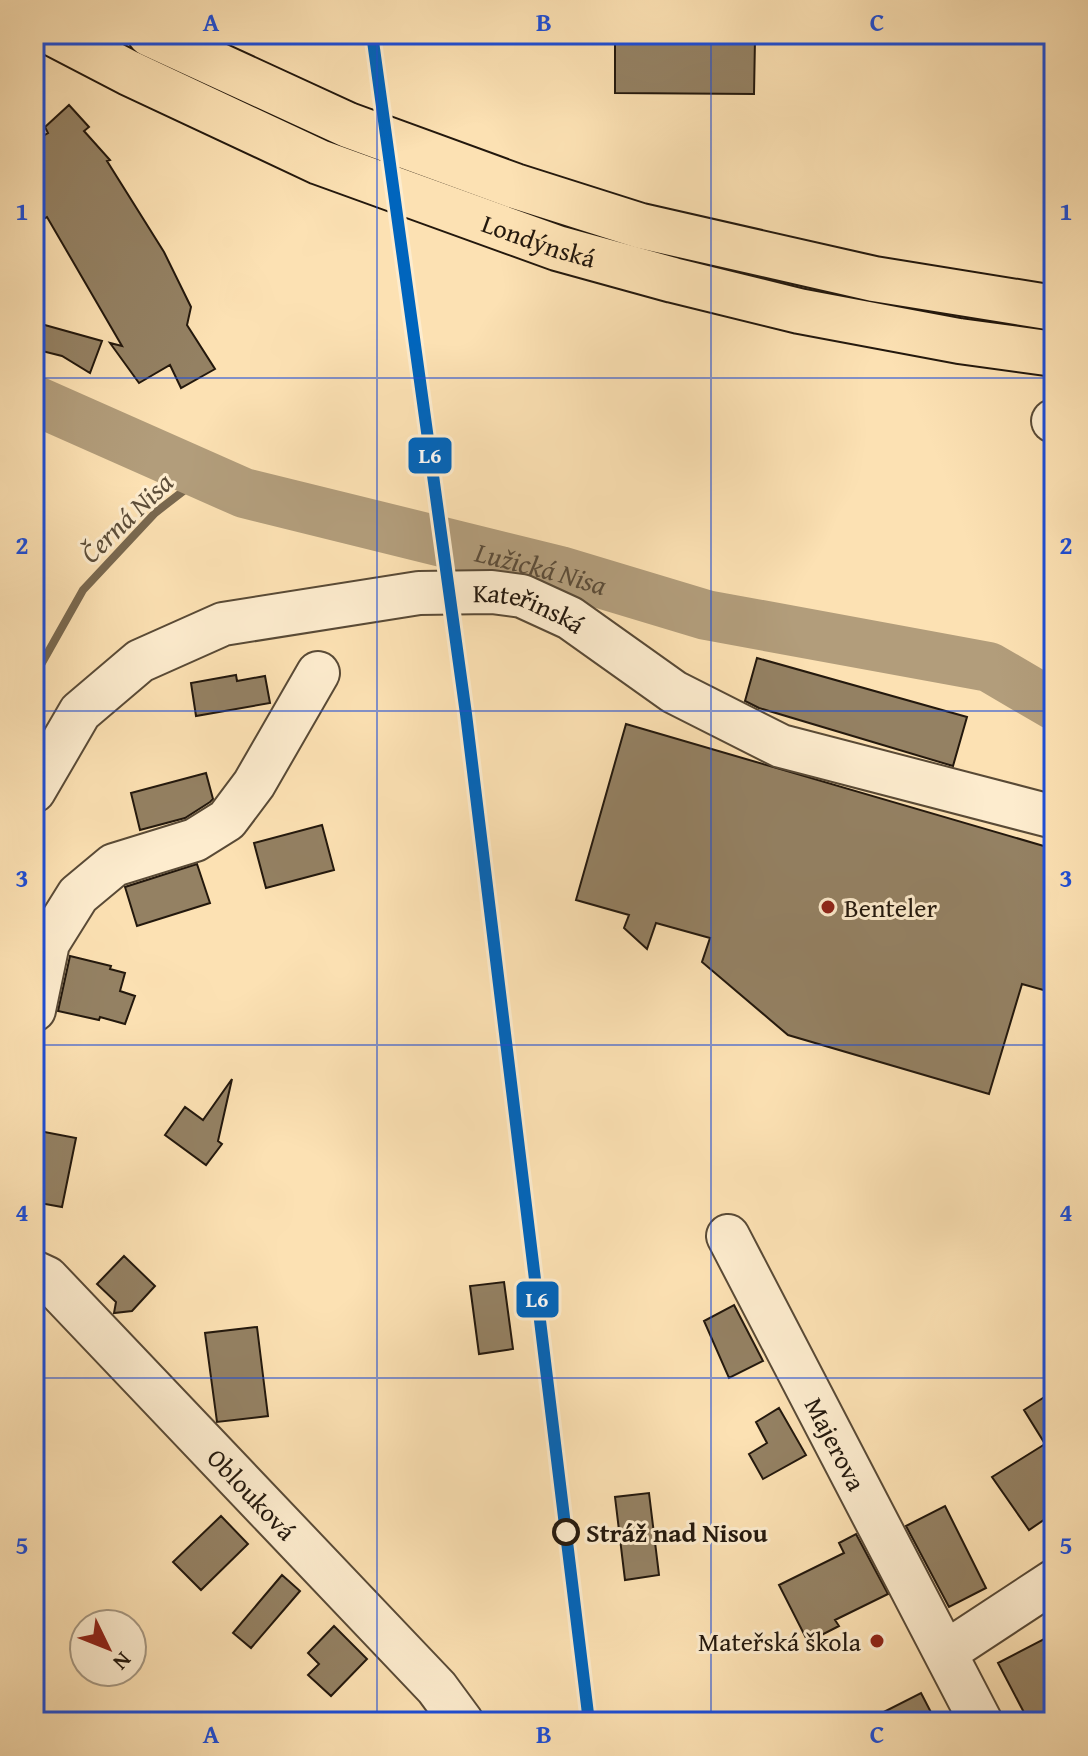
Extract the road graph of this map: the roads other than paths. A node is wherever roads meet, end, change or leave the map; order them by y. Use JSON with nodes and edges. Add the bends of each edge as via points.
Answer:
{"nodes":[{"id":1,"x":54,"y":34,"type":"edge"},
{"id":2,"x":150,"y":34,"type":"edge"},
{"id":3,"x":1054,"y":308,"type":"edge"},
{"id":4,"x":1054,"y":354,"type":"edge"},
{"id":5,"x":318,"y":673,"type":"dead end"},
{"id":6,"x":34,"y":791,"type":"edge"},
{"id":7,"x":1054,"y":817,"type":"edge"},
{"id":8,"x":34,"y":1010,"type":"edge"},
{"id":9,"x":728,"y":1236,"type":"dead end"},
{"id":10,"x":34,"y":1272,"type":"edge"},
{"id":11,"x":1054,"y":1581,"type":"edge"},
{"id":12,"x":946,"y":1652,"type":"junction"},
{"id":13,"x":462,"y":1722,"type":"edge"},
{"id":14,"x":981,"y":1722,"type":"edge"}],
"edges":[{"from":1,"to":4,"type":"highway","name":"Londýnská","via":[[319,162],[557,248],[799,311]]},
{"from":2,"to":3,"type":"highway","name":"Londýnská","via":[[348,125],[641,226],[874,279]]},
{"from":5,"to":8,"type":"street","via":[[254,784],[227,820],[195,840],[114,865],[78,895],[48,943]]},
{"from":6,"to":7,"type":"street","name":"Kateřinská","via":[[80,712],[140,661],[223,624],[419,593],[492,592],[522,596],[570,618],[674,692],[781,746]]},
{"from":9,"to":12,"type":"street","name":"Majerova"},
{"from":10,"to":13,"type":"street","name":"Oblouková","via":[[47,1278],[427,1676]]},
{"from":11,"to":12,"type":"street"},
{"from":12,"to":14,"type":"street","name":"Majerova"}]}
